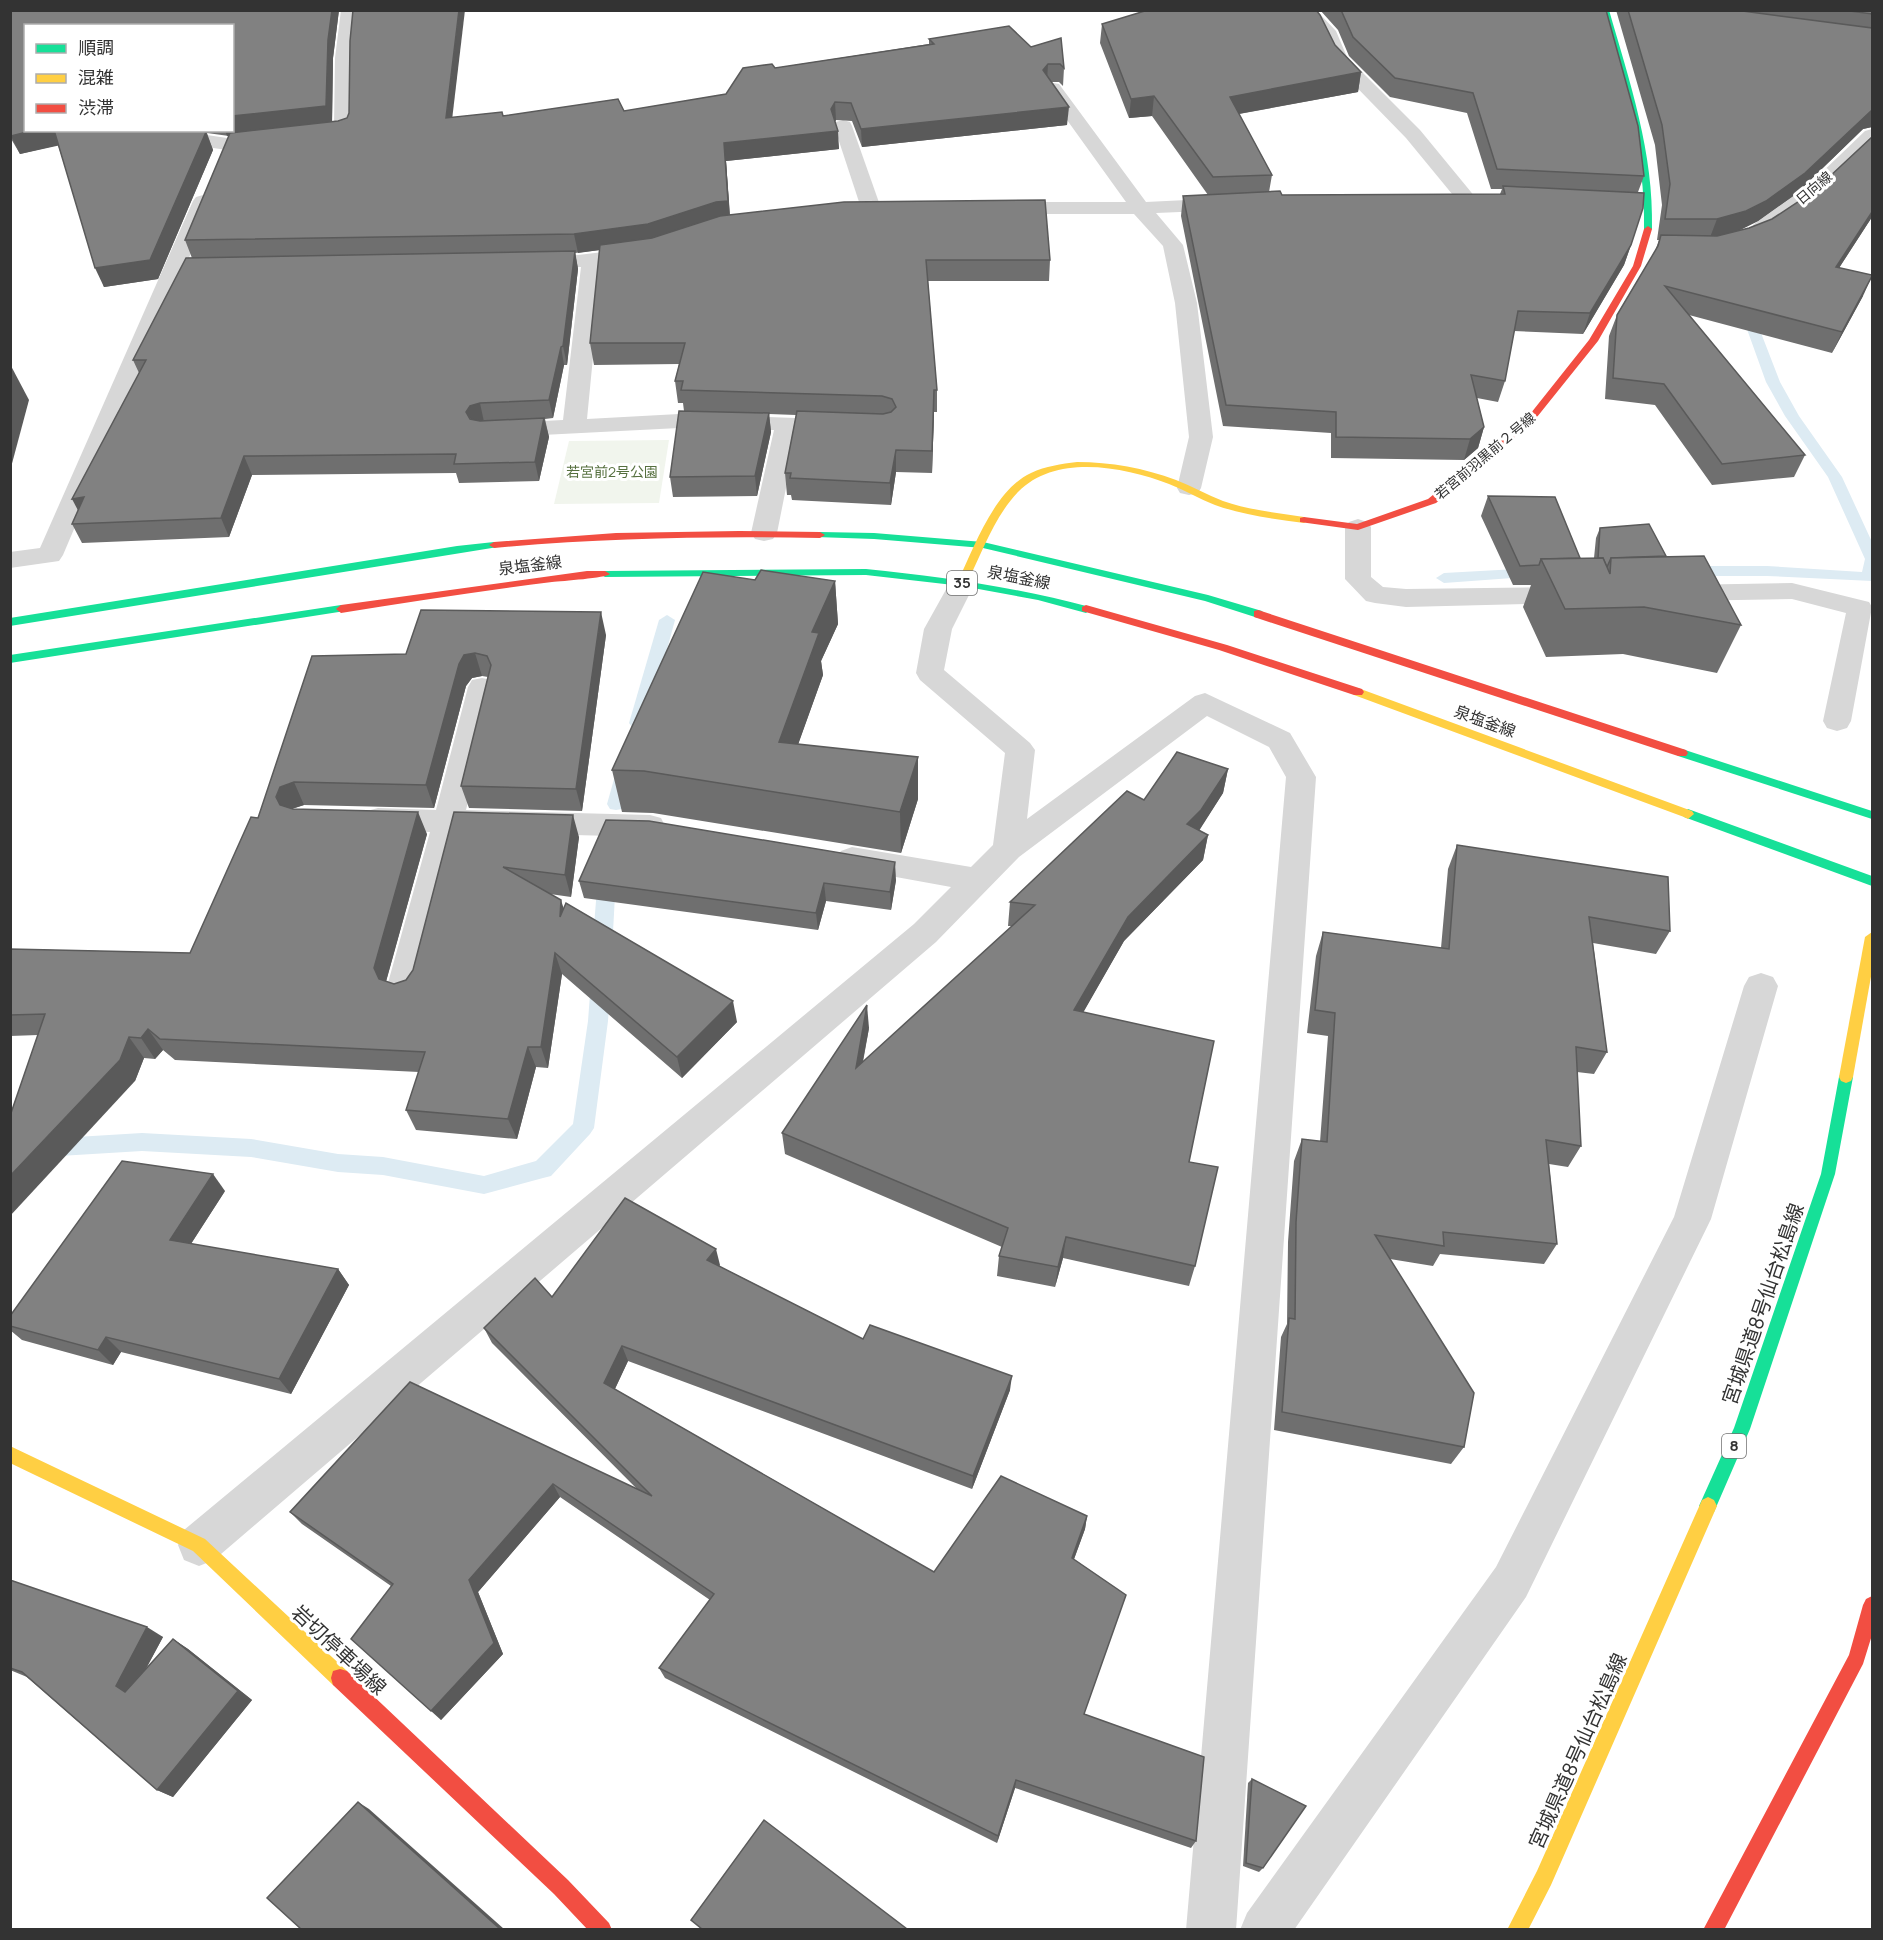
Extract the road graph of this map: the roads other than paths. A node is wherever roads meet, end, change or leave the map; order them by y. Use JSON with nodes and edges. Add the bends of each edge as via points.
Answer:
{"nodes":[{"id":1,"x":349,"y":10,"type":"edge"},
{"id":2,"x":1306,"y":10,"type":"edge"},
{"id":3,"x":1605,"y":10,"type":"edge"},
{"id":4,"x":1053,"y":88,"type":"edge"},
{"id":5,"x":843,"y":126,"type":"edge"},
{"id":6,"x":145,"y":132,"type":"edge"},
{"id":7,"x":1872,"y":135,"type":"edge"},
{"id":8,"x":285,"y":137,"type":"edge"},
{"id":9,"x":250,"y":141,"type":"edge"},
{"id":10,"x":226,"y":144,"type":"junction"},
{"id":11,"x":218,"y":165,"type":"edge"},
{"id":12,"x":210,"y":185,"type":"edge"},
{"id":13,"x":1464,"y":196,"type":"junction"},
{"id":14,"x":1441,"y":197,"type":"edge"},
{"id":15,"x":1487,"y":197,"type":"edge"},
{"id":16,"x":1246,"y":204,"type":"edge"},
{"id":17,"x":1626,"y":204,"type":"edge"},
{"id":18,"x":1650,"y":205,"type":"junction"},
{"id":19,"x":977,"y":208,"type":"edge"},
{"id":20,"x":1140,"y":208,"type":"junction"},
{"id":21,"x":895,"y":209,"type":"edge"},
{"id":22,"x":872,"y":211,"type":"junction"},
{"id":23,"x":849,"y":214,"type":"edge"},
{"id":24,"x":1748,"y":236,"type":"edge"},
{"id":25,"x":664,"y":248,"type":"edge"},
{"id":26,"x":592,"y":259,"type":"junction"},
{"id":27,"x":513,"y":263,"type":"edge"},
{"id":28,"x":176,"y":268,"type":"junction"},
{"id":29,"x":200,"y":268,"type":"edge"},
{"id":30,"x":574,"y":426,"type":"junction"},
{"id":31,"x":485,"y":431,"type":"edge"},
{"id":32,"x":1190,"y":488,"type":"junction"},
{"id":33,"x":1358,"y":527,"type":"junction"},
{"id":34,"x":764,"y":533,"type":"junction"},
{"id":35,"x":982,"y":545,"type":"junction"},
{"id":36,"x":10,"y":560,"type":"edge"},
{"id":37,"x":962,"y":583,"type":"junction"},
{"id":38,"x":1652,"y":593,"type":"edge"},
{"id":39,"x":1593,"y":594,"type":"edge"},
{"id":40,"x":10,"y":622,"type":"edge"},
{"id":41,"x":10,"y":659,"type":"edge"},
{"id":42,"x":482,"y":687,"type":"edge"},
{"id":43,"x":1837,"y":721,"type":"dead end"},
{"id":44,"x":1872,"y":815,"type":"edge"},
{"id":45,"x":348,"y":819,"type":"edge"},
{"id":46,"x":448,"y":821,"type":"junction"},
{"id":47,"x":676,"y":830,"type":"edge"},
{"id":48,"x":1008,"y":849,"type":"junction"},
{"id":49,"x":828,"y":855,"type":"edge"},
{"id":50,"x":977,"y":880,"type":"junction"},
{"id":51,"x":1872,"y":881,"type":"edge"},
{"id":52,"x":1872,"y":937,"type":"edge"},
{"id":53,"x":1761,"y":986,"type":"dead end"},
{"id":54,"x":403,"y":990,"type":"edge"},
{"id":55,"x":10,"y":1454,"type":"edge"},
{"id":56,"x":200,"y":1545,"type":"junction"},
{"id":57,"x":1872,"y":1605,"type":"edge"},
{"id":58,"x":602,"y":1929,"type":"edge"},
{"id":59,"x":1210,"y":1929,"type":"edge"},
{"id":60,"x":1264,"y":1929,"type":"edge"},
{"id":61,"x":1517,"y":1929,"type":"edge"},
{"id":62,"x":1713,"y":1929,"type":"edge"}],
"edges":[{"from":1,"to":8,"type":"street","via":[[343,131]]},
{"from":2,"to":13,"type":"street","via":[[1327,31],[1339,59],[1413,134]]},
{"from":3,"to":18,"type":"main road","name":"若宮前羽黒前２号線","via":[[1643,145]]},
{"from":4,"to":20,"type":"street"},
{"from":5,"to":22,"type":"street"},
{"from":6,"to":10,"type":"street"},
{"from":7,"to":24,"type":"street","name":"日向線","via":[[1821,184]]},
{"from":9,"to":10,"type":"street"},
{"from":10,"to":11,"type":"street"},
{"from":12,"to":28,"type":"street"},
{"from":13,"to":14,"type":"street"},
{"from":13,"to":15,"type":"street"},
{"from":16,"to":20,"type":"street"},
{"from":17,"to":18,"type":"street"},
{"from":18,"to":33,"type":"main road","name":"若宮前羽黒前２号線","via":[[1653,248],[1637,266],[1593,341],[1530,420],[1432,501]]},
{"from":19,"to":20,"type":"street"},
{"from":20,"to":32,"type":"street","via":[[1173,245],[1186,303],[1201,437]]},
{"from":21,"to":22,"type":"street"},
{"from":22,"to":23,"type":"street"},
{"from":25,"to":26,"type":"street"},
{"from":26,"to":27,"type":"street"},
{"from":26,"to":30,"type":"street"},
{"from":28,"to":29,"type":"street"},
{"from":28,"to":36,"type":"street","via":[[50,555]]},
{"from":30,"to":31,"type":"street"},
{"from":30,"to":34,"type":"street","via":[[679,421],[797,423]]},
{"from":32,"to":33,"type":"main road","name":"若宮前羽黒前２号線","via":[[1221,504]]},
{"from":32,"to":35,"type":"main road","name":"若宮前羽黒前２号線","via":[[1134,470],[1088,464],[1049,468],[1017,487]]},
{"from":33,"to":39,"type":"street","via":[[1358,579],[1375,595],[1406,598]]},
{"from":34,"to":35,"type":"main road","name":"泉塩釜線","via":[[874,536]]},
{"from":34,"to":40,"type":"main road","name":"泉塩釜線","via":[[561,538],[458,549]]},
{"from":35,"to":37,"type":"main road","name":"若宮前羽黒前２号線"},
{"from":35,"to":44,"type":"main road","name":"泉塩釜線","via":[[1208,598]]},
{"from":37,"to":41,"type":"main road","name":"泉塩釜線","number":"35","via":[[866,572],[586,574]]},
{"from":37,"to":48,"type":"street","via":[[938,629],[930,673],[1020,750]]},
{"from":37,"to":51,"type":"main road","name":"泉塩釜線","number":"35","via":[[1038,597],[1157,628],[1314,676]]},
{"from":38,"to":43,"type":"street","via":[[1792,591],[1860,608]]},
{"from":42,"to":46,"type":"street"},
{"from":45,"to":46,"type":"street"},
{"from":46,"to":47,"type":"street","via":[[653,826]]},
{"from":46,"to":54,"type":"street"},
{"from":48,"to":50,"type":"street"},
{"from":48,"to":59,"type":"street","via":[[1205,704],[1280,740],[1301,777]]},
{"from":49,"to":50,"type":"street"},
{"from":50,"to":56,"type":"street","via":[[925,933]]},
{"from":52,"to":61,"type":"main road","name":"宮城県道8号仙台松島線","number":"8","via":[[1828,1174],[1742,1429],[1544,1878]]},
{"from":53,"to":60,"type":"street","via":[[1692,1219],[1510,1582]]},
{"from":55,"to":56,"type":"main road","name":"岩切停車場線"},
{"from":56,"to":58,"type":"main road","name":"岩切停車場線"},
{"from":57,"to":62,"type":"main road","via":[[1857,1658]]}]}
